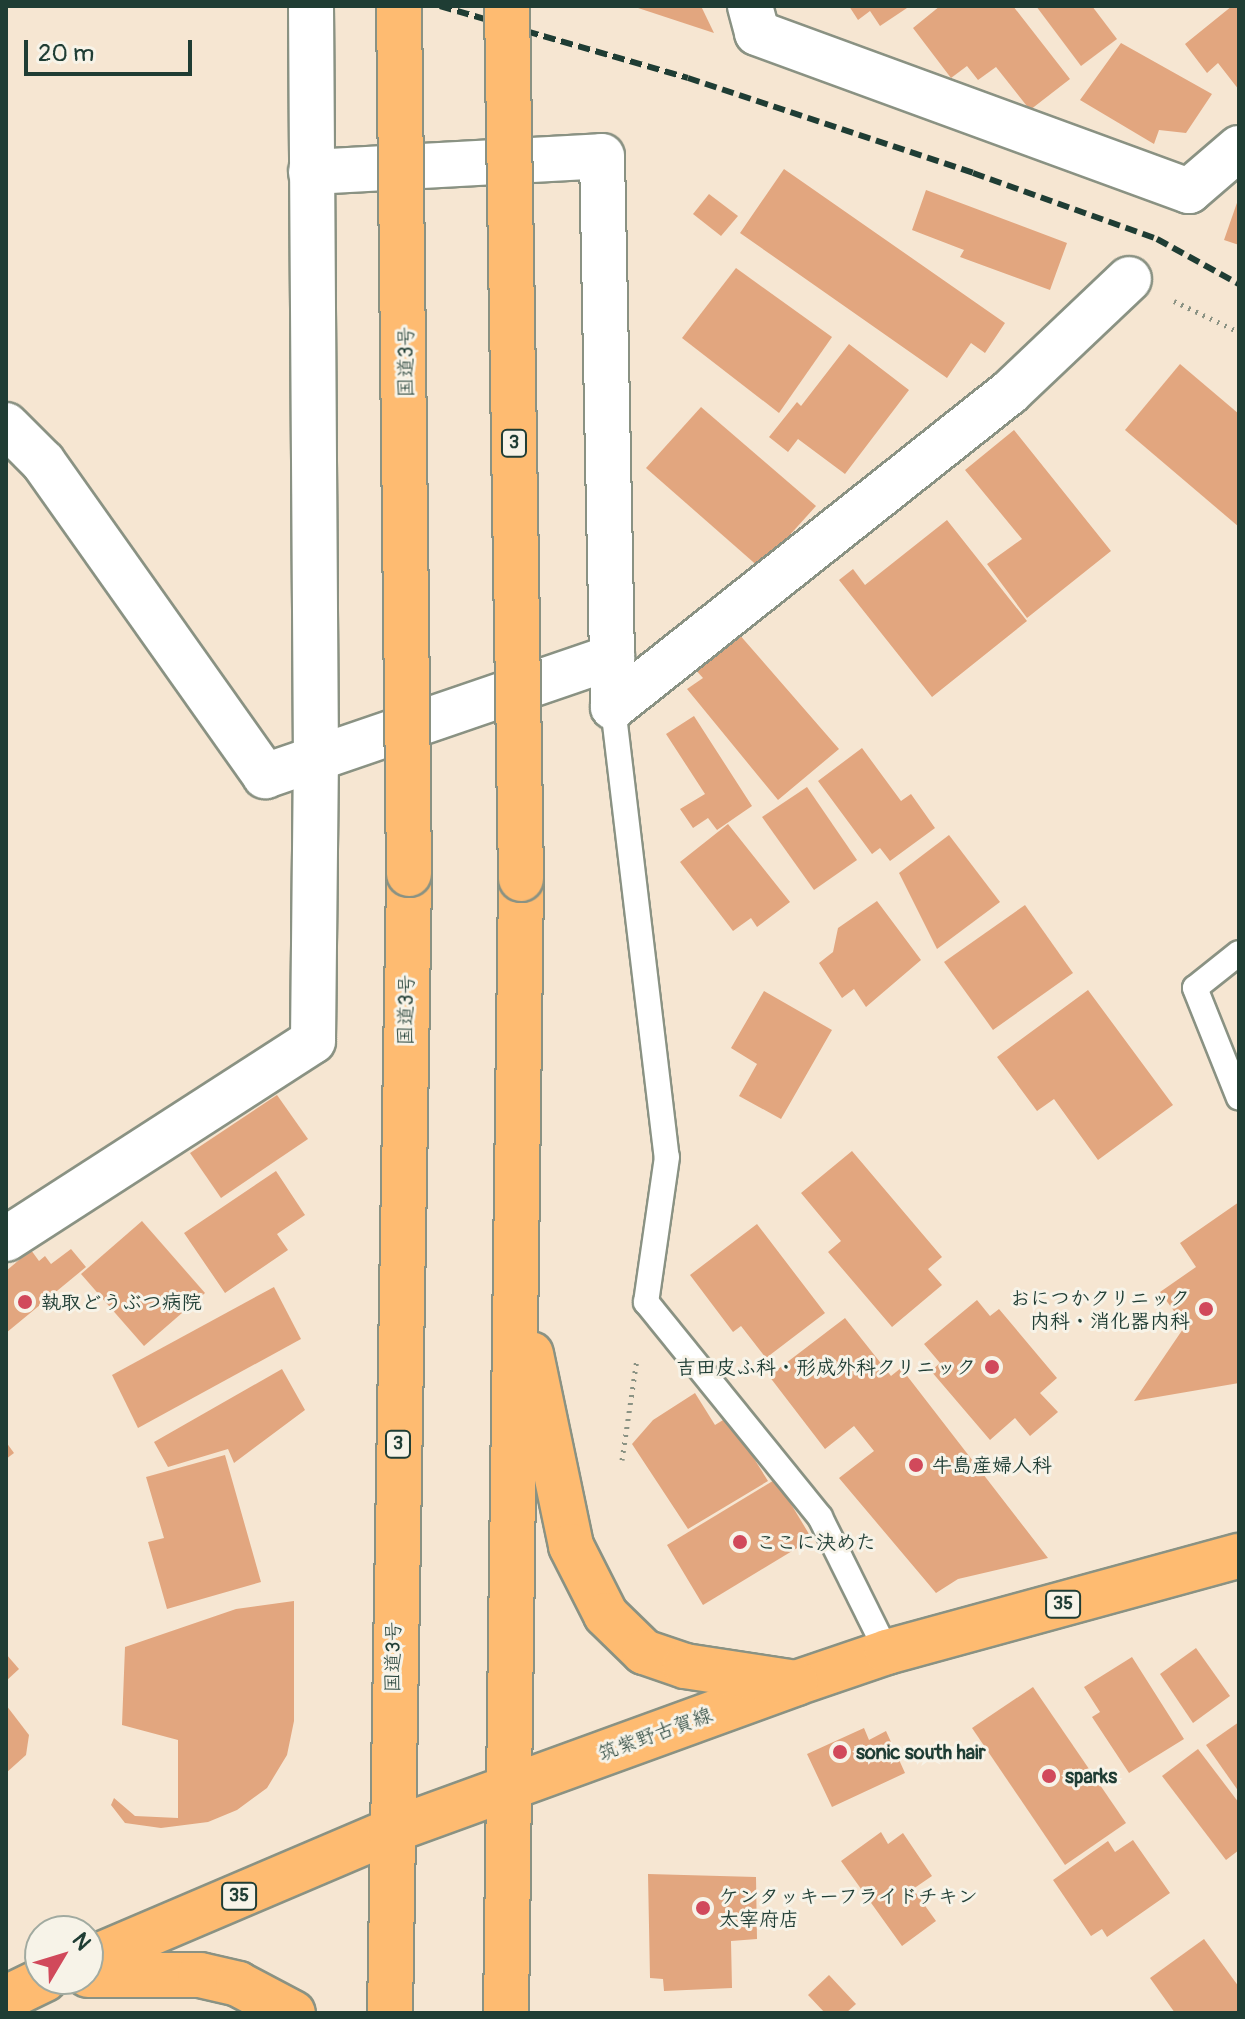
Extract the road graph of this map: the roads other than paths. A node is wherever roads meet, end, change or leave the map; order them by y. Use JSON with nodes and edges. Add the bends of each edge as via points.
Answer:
{"nodes":[{"id":1,"x":311,"y":6,"type":"edge"},
{"id":2,"x":399,"y":6,"type":"edge"},
{"id":3,"x":507,"y":6,"type":"edge"},
{"id":4,"x":750,"y":6,"type":"edge"},
{"id":5,"x":1239,"y":148,"type":"edge"},
{"id":6,"x":311,"y":172,"type":"junction"},
{"id":7,"x":1129,"y":279,"type":"road end"},
{"id":8,"x":6,"y":425,"type":"edge"},
{"id":9,"x":612,"y":657,"type":"junction"},
{"id":10,"x":613,"y":707,"type":"junction"},
{"id":11,"x":316,"y":760,"type":"junction"},
{"id":12,"x":1239,"y":953,"type":"edge"},
{"id":13,"x":1239,"y":1098,"type":"edge"},
{"id":14,"x":6,"y":1239,"type":"edge"},
{"id":15,"x":514,"y":1273,"type":"junction"},
{"id":16,"x":1239,"y":1556,"type":"edge"},
{"id":17,"x":887,"y":1652,"type":"junction"},
{"id":18,"x":796,"y":1683,"type":"junction"},
{"id":19,"x":507,"y":1788,"type":"junction"},
{"id":20,"x":390,"y":1831,"type":"junction"},
{"id":21,"x":104,"y":1953,"type":"edge"},
{"id":22,"x":104,"y":1975,"type":"edge"},
{"id":23,"x":24,"y":1989,"type":"edge"},
{"id":24,"x":6,"y":1998,"type":"edge"},
{"id":25,"x":293,"y":2013,"type":"edge"},
{"id":26,"x":390,"y":2013,"type":"edge"},
{"id":27,"x":506,"y":2013,"type":"edge"}],
"edges":[{"from":1,"to":6,"type":"street"},
{"from":2,"to":20,"type":"main road","name":"国道3号","number":"3","bridge":true,"via":[[409,874]]},
{"from":3,"to":15,"type":"main road","number":"3","bridge":true,"via":[[521,879]]},
{"from":4,"to":5,"type":"street","via":[[757,33],[1189,191]]},
{"from":6,"to":9,"type":"street","via":[[602,156]]},
{"from":6,"to":11,"type":"street"},
{"from":7,"to":10,"type":"street","via":[[1010,392]]},
{"from":8,"to":11,"type":"street","via":[[43,462],[265,776]]},
{"from":9,"to":10,"type":"street"},
{"from":9,"to":11,"type":"street"},
{"from":10,"to":17,"type":"lane","via":[[667,1157],[646,1302],[820,1517]]},
{"from":11,"to":14,"type":"street","via":[[313,1041]]},
{"from":12,"to":13,"type":"lane","via":[[1195,988]]},
{"from":15,"to":18,"type":"main road","via":[[571,1546],[606,1615],[644,1652],[671,1662]]},
{"from":15,"to":19,"type":"main road","number":"3"},
{"from":16,"to":17,"type":"main road","name":"筑紫野古賀線","number":"35"},
{"from":17,"to":18,"type":"main road","name":"筑紫野古賀線","number":"35"},
{"from":18,"to":19,"type":"main road","name":"筑紫野古賀線","number":"35"},
{"from":19,"to":20,"type":"main road","name":"筑紫野古賀線","number":"35"},
{"from":19,"to":27,"type":"main road","number":"3"},
{"from":20,"to":21,"type":"main road","name":"筑紫野古賀線","number":"35"},
{"from":20,"to":26,"type":"main road","name":"国道3号","number":"3"},
{"from":22,"to":25,"type":"main road","via":[[200,1975],[238,1984]]},
{"from":23,"to":24,"type":"main road"}]}
